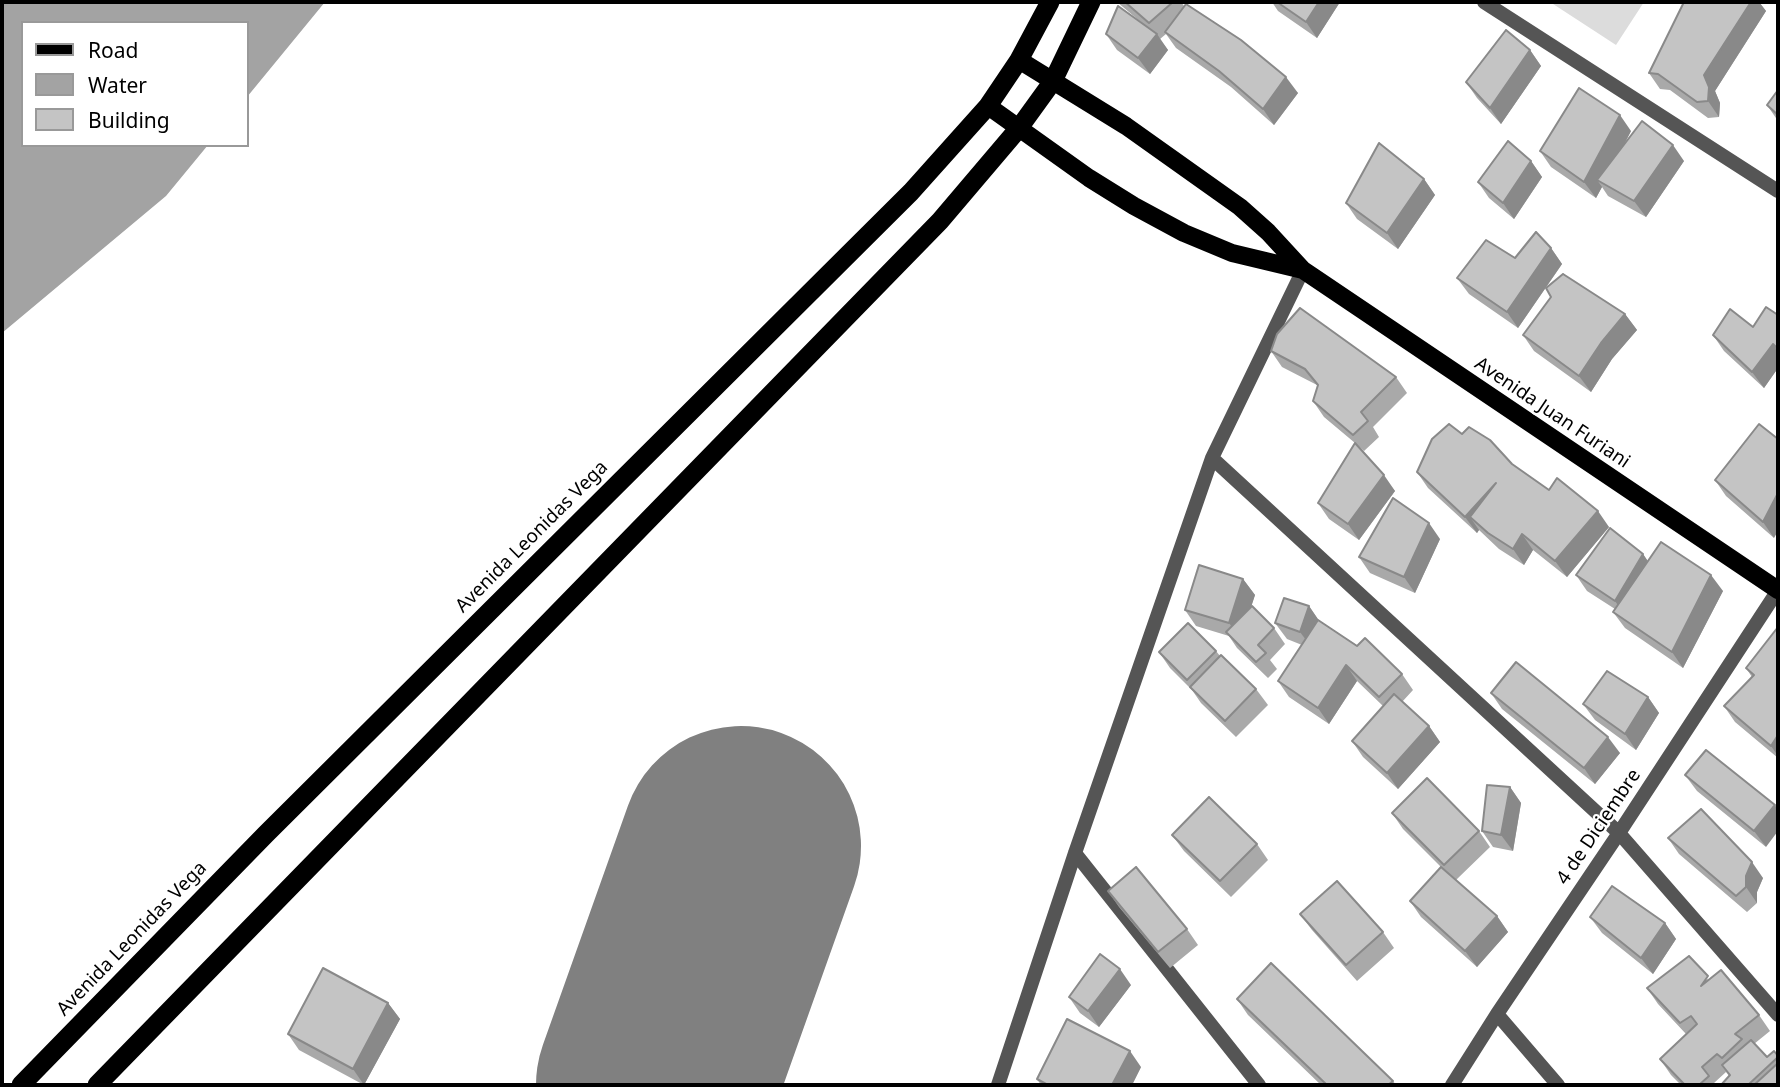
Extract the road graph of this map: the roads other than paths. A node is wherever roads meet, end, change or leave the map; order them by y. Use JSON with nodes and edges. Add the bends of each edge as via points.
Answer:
{"nodes":[{"id":1,"x":1050,"y":2,"type":"edge"},
{"id":2,"x":1091,"y":2,"type":"edge"},
{"id":3,"x":1484,"y":2,"type":"edge"},
{"id":4,"x":1019,"y":60,"type":"junction"},
{"id":5,"x":1053,"y":81,"type":"junction"},
{"id":6,"x":988,"y":106,"type":"junction"},
{"id":7,"x":1019,"y":128,"type":"junction"},
{"id":8,"x":1778,"y":191,"type":"edge"},
{"id":9,"x":1303,"y":270,"type":"junction"},
{"id":10,"x":1212,"y":458,"type":"junction"},
{"id":11,"x":1778,"y":590,"type":"edge"},
{"id":12,"x":1619,"y":833,"type":"junction"},
{"id":13,"x":1075,"y":853,"type":"junction"},
{"id":14,"x":1497,"y":1014,"type":"junction"},
{"id":15,"x":1778,"y":1015,"type":"edge"},
{"id":16,"x":21,"y":1085,"type":"edge"},
{"id":17,"x":97,"y":1085,"type":"edge"},
{"id":18,"x":998,"y":1085,"type":"edge"},
{"id":19,"x":1259,"y":1085,"type":"edge"},
{"id":20,"x":1452,"y":1085,"type":"edge"},
{"id":21,"x":1558,"y":1085,"type":"edge"}],
"edges":[{"from":1,"to":4,"type":"highway","name":"Avenida Leonidas Vega"},
{"from":2,"to":5,"type":"highway"},
{"from":3,"to":8,"type":"street"},
{"from":4,"to":5,"type":"main road","name":"Avenida Juan Furiani"},
{"from":4,"to":6,"type":"highway","name":"Avenida Leonidas Vega"},
{"from":5,"to":7,"type":"highway"},
{"from":5,"to":9,"type":"main road","name":"Avenida Juan Furiani","via":[[1126,126],[1240,208]]},
{"from":6,"to":7,"type":"main road","name":"Avenida Juan Furiani"},
{"from":6,"to":16,"type":"highway","name":"Avenida Leonidas Vega","via":[[911,192],[266,834]]},
{"from":7,"to":9,"type":"main road","name":"Avenida Juan Furiani","via":[[1089,178],[1184,233],[1232,253]]},
{"from":7,"to":17,"type":"highway","via":[[940,221]]},
{"from":9,"to":10,"type":"street"},
{"from":9,"to":11,"type":"main road","name":"Avenida Juan Furiani"},
{"from":10,"to":12,"type":"street"},
{"from":10,"to":13,"type":"street"},
{"from":11,"to":12,"type":"street","name":"4 de Diciembre"},
{"from":12,"to":14,"type":"street","name":"4 de Diciembre"},
{"from":12,"to":15,"type":"street"},
{"from":13,"to":18,"type":"street"},
{"from":13,"to":19,"type":"street"},
{"from":14,"to":20,"type":"street","name":"4 de Diciembre"},
{"from":14,"to":21,"type":"street"}]}
